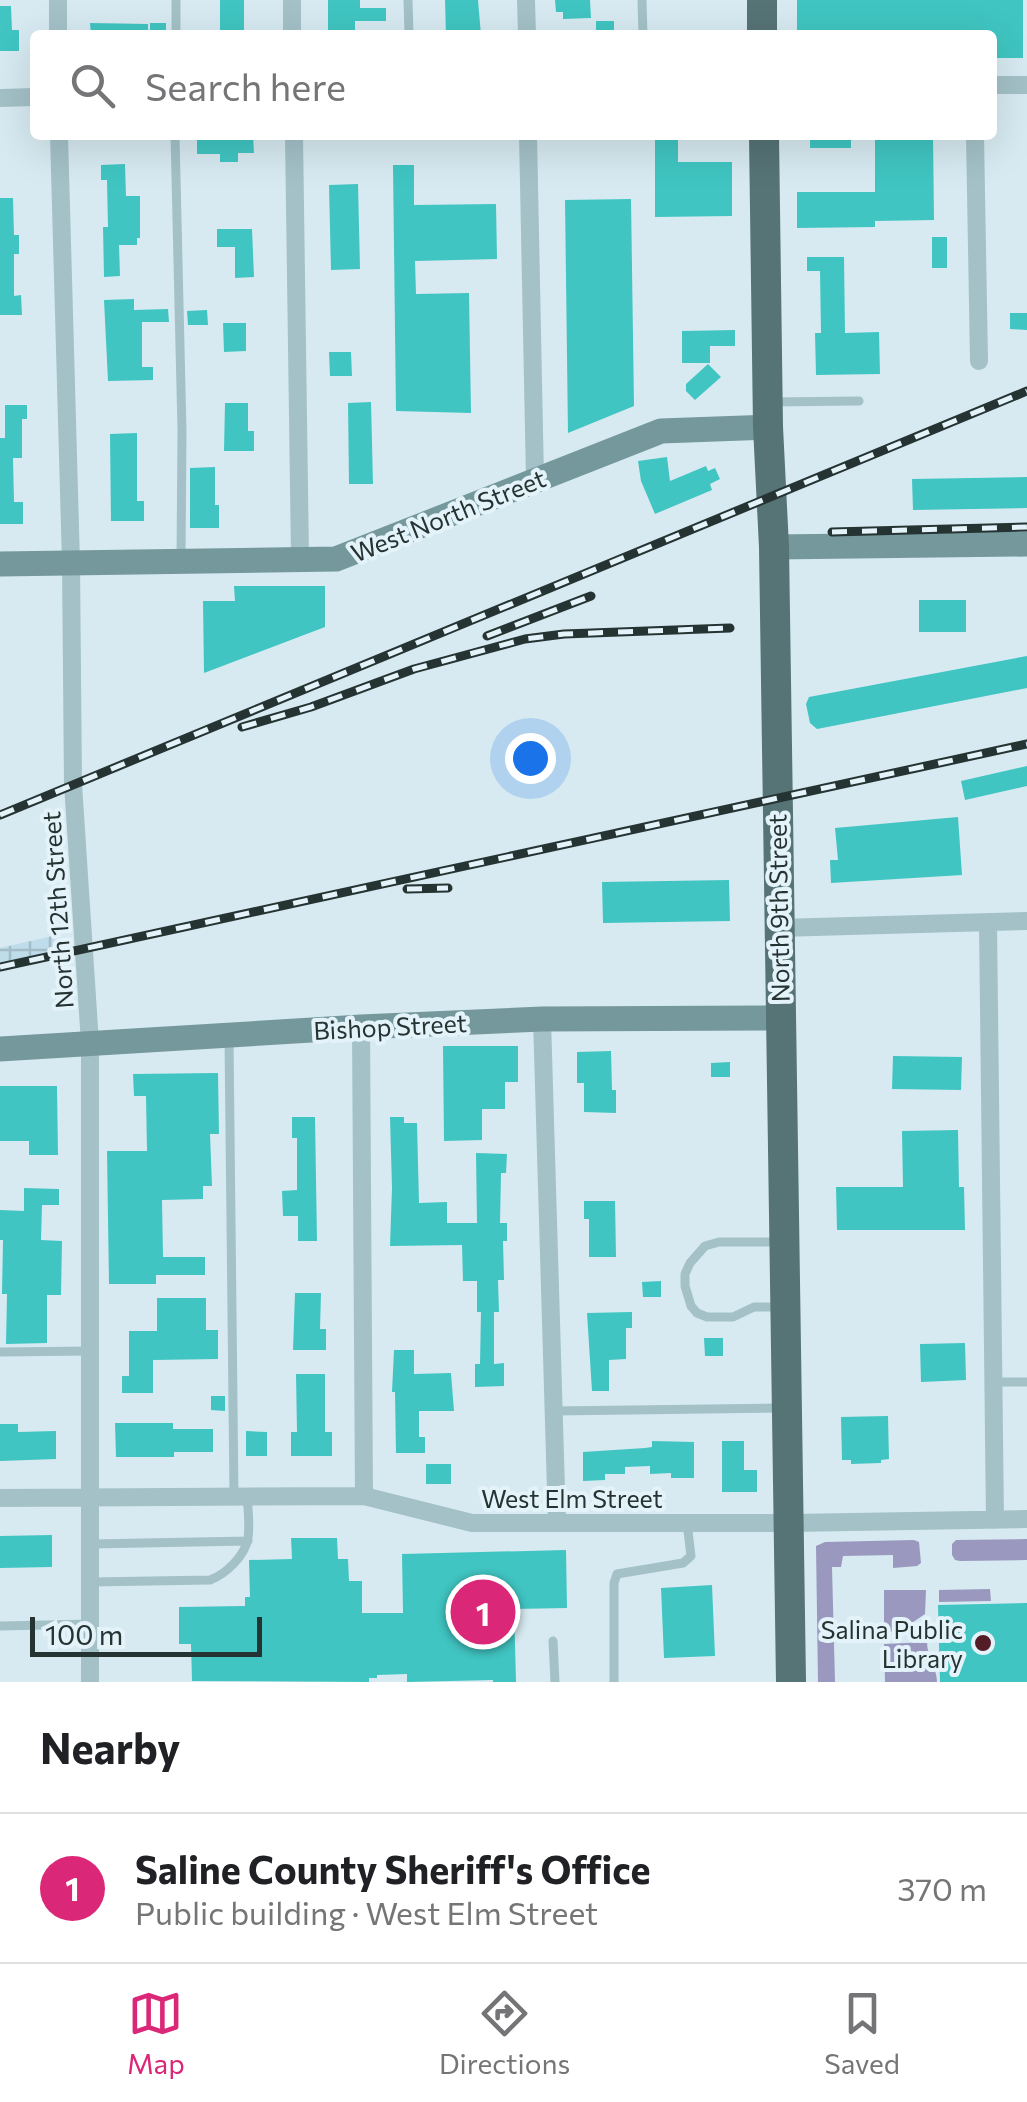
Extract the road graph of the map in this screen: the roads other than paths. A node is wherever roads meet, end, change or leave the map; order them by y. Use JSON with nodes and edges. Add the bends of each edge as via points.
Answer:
{"nodes":[{"id":1,"x":58,"y":0,"type":"edge"},
{"id":2,"x":176,"y":0,"type":"edge"},
{"id":3,"x":292,"y":0,"type":"edge"},
{"id":4,"x":408,"y":0,"type":"edge"},
{"id":5,"x":526,"y":0,"type":"edge"},
{"id":6,"x":642,"y":0,"type":"edge"},
{"id":7,"x":762,"y":0,"type":"edge"},
{"id":8,"x":58,"y":30,"type":"edge"},
{"id":9,"x":176,"y":30,"type":"edge"},
{"id":10,"x":292,"y":30,"type":"edge"},
{"id":11,"x":409,"y":30,"type":"edge"},
{"id":12,"x":526,"y":30,"type":"edge"},
{"id":13,"x":642,"y":30,"type":"edge"},
{"id":14,"x":762,"y":30,"type":"edge"},
{"id":15,"x":997,"y":85,"type":"edge"},
{"id":16,"x":1027,"y":85,"type":"edge"},
{"id":17,"x":30,"y":97,"type":"edge"},
{"id":18,"x":0,"y":98,"type":"edge"},
{"id":19,"x":60,"y":140,"type":"edge"},
{"id":20,"x":175,"y":140,"type":"edge"},
{"id":21,"x":294,"y":140,"type":"edge"},
{"id":22,"x":528,"y":140,"type":"edge"},
{"id":23,"x":764,"y":140,"type":"edge"},
{"id":24,"x":976,"y":140,"type":"edge"},
{"id":25,"x":979,"y":361,"type":"dead end"},
{"id":26,"x":858,"y":401,"type":"dead end"},
{"id":27,"x":768,"y":415,"type":"junction"},
{"id":28,"x":535,"y":479,"type":"junction"},
{"id":29,"x":1027,"y":544,"type":"edge"},
{"id":30,"x":774,"y":547,"type":"junction"},
{"id":31,"x":300,"y":558,"type":"junction"},
{"id":32,"x":181,"y":560,"type":"junction"},
{"id":33,"x":70,"y":563,"type":"junction"},
{"id":34,"x":0,"y":564,"type":"edge"},
{"id":35,"x":1027,"y":922,"type":"edge"},
{"id":36,"x":988,"y":923,"type":"junction"},
{"id":37,"x":779,"y":928,"type":"junction"},
{"id":38,"x":780,"y":1018,"type":"junction"},
{"id":39,"x":542,"y":1019,"type":"junction"},
{"id":40,"x":361,"y":1026,"type":"junction"},
{"id":41,"x":229,"y":1034,"type":"junction"},
{"id":42,"x":90,"y":1043,"type":"junction"},
{"id":43,"x":0,"y":1050,"type":"edge"},
{"id":44,"x":785,"y":1242,"type":"junction"},
{"id":45,"x":786,"y":1307,"type":"junction"},
{"id":46,"x":90,"y":1351,"type":"junction"},
{"id":47,"x":0,"y":1352,"type":"edge"},
{"id":48,"x":994,"y":1382,"type":"junction"},
{"id":49,"x":1027,"y":1382,"type":"edge"},
{"id":50,"x":788,"y":1408,"type":"junction"},
{"id":51,"x":554,"y":1411,"type":"junction"},
{"id":52,"x":241,"y":1496,"type":"junction"},
{"id":53,"x":364,"y":1496,"type":"junction"},
{"id":54,"x":91,"y":1497,"type":"junction"},
{"id":55,"x":0,"y":1498,"type":"edge"},
{"id":56,"x":1027,"y":1519,"type":"edge"},
{"id":57,"x":995,"y":1520,"type":"junction"},
{"id":58,"x":687,"y":1523,"type":"junction"},
{"id":59,"x":791,"y":1523,"type":"junction"},
{"id":60,"x":557,"y":1524,"type":"junction"},
{"id":61,"x":248,"y":1542,"type":"junction"},
{"id":62,"x":90,"y":1544,"type":"junction"},
{"id":63,"x":90,"y":1582,"type":"junction"},
{"id":64,"x":90,"y":1624,"type":"junction"},
{"id":65,"x":0,"y":1626,"type":"edge"},
{"id":66,"x":552,"y":1641,"type":"dead end"},
{"id":67,"x":90,"y":1682,"type":"edge"},
{"id":68,"x":555,"y":1682,"type":"edge"},
{"id":69,"x":614,"y":1682,"type":"edge"},
{"id":70,"x":792,"y":1682,"type":"edge"}],
"edges":[{"from":1,"to":8,"type":"street"},
{"from":2,"to":9,"type":"lane"},
{"from":3,"to":10,"type":"street"},
{"from":4,"to":11,"type":"lane"},
{"from":5,"to":12,"type":"street"},
{"from":6,"to":13,"type":"lane"},
{"from":7,"to":14,"type":"main road"},
{"from":15,"to":16,"type":"street"},
{"from":17,"to":18,"type":"street"},
{"from":19,"to":33,"type":"street","name":"North 12th Street"},
{"from":20,"to":32,"type":"lane"},
{"from":21,"to":31,"type":"street"},
{"from":22,"to":28,"type":"street"},
{"from":23,"to":27,"type":"main road","name":"North 9th Street"},
{"from":24,"to":25,"type":"street"},
{"from":26,"to":27,"type":"lane"},
{"from":27,"to":28,"type":"street","name":"West North Street","via":[[661,431]]},
{"from":27,"to":30,"type":"main road","name":"North 9th Street"},
{"from":28,"to":31,"type":"street","name":"West North Street","via":[[336,559]]},
{"from":29,"to":30,"type":"street"},
{"from":30,"to":37,"type":"main road","name":"North 9th Street"},
{"from":31,"to":32,"type":"street","name":"West North Street"},
{"from":32,"to":33,"type":"street","name":"West North Street"},
{"from":33,"to":34,"type":"street","name":"West North Street"},
{"from":33,"to":42,"type":"street","name":"North 12th Street","via":[[74,784]]},
{"from":35,"to":36,"type":"street"},
{"from":36,"to":37,"type":"street"},
{"from":36,"to":48,"type":"street"},
{"from":37,"to":38,"type":"main road","name":"North 9th Street"},
{"from":38,"to":39,"type":"street","name":"Bishop Street"},
{"from":38,"to":44,"type":"main road","name":"North 9th Street"},
{"from":39,"to":40,"type":"street","name":"Bishop Street"},
{"from":39,"to":51,"type":"street"},
{"from":40,"to":41,"type":"street","name":"Bishop Street"},
{"from":40,"to":53,"type":"street"},
{"from":41,"to":42,"type":"street","name":"Bishop Street"},
{"from":41,"to":52,"type":"lane"},
{"from":42,"to":43,"type":"street","name":"Bishop Street"},
{"from":42,"to":46,"type":"street","name":"North 12th Street"},
{"from":44,"to":45,"type":"main road","name":"North 9th Street"},
{"from":44,"to":45,"type":"lane","via":[[705,1246],[690,1264],[685,1286],[691,1306],[706,1317]]},
{"from":45,"to":50,"type":"main road","name":"North 9th Street"},
{"from":46,"to":47,"type":"lane"},
{"from":46,"to":54,"type":"street","name":"North 12th Street"},
{"from":48,"to":49,"type":"lane"},
{"from":48,"to":57,"type":"street"},
{"from":50,"to":51,"type":"lane"},
{"from":50,"to":59,"type":"main road","name":"North 9th Street"},
{"from":51,"to":60,"type":"street"},
{"from":52,"to":53,"type":"street","name":"West Elm Street"},
{"from":52,"to":54,"type":"street","name":"West Elm Street"},
{"from":52,"to":61,"type":"lane"},
{"from":53,"to":60,"type":"street","name":"West Elm Street","via":[[472,1524]]},
{"from":54,"to":55,"type":"street","name":"West Elm Street"},
{"from":54,"to":62,"type":"street","name":"North 12th Street"},
{"from":56,"to":57,"type":"street","name":"West Elm Street"},
{"from":57,"to":59,"type":"street","name":"West Elm Street"},
{"from":58,"to":59,"type":"street","name":"West Elm Street"},
{"from":58,"to":60,"type":"street","name":"West Elm Street"},
{"from":58,"to":69,"type":"lane","via":[[690,1556],[683,1563],[617,1574]]},
{"from":59,"to":70,"type":"main road","name":"North 9th Street"},
{"from":61,"to":62,"type":"lane"},
{"from":61,"to":63,"type":"lane","via":[[228,1571],[210,1580]]},
{"from":62,"to":63,"type":"street","name":"North 12th Street"},
{"from":63,"to":64,"type":"street","name":"North 12th Street"},
{"from":64,"to":65,"type":"lane"},
{"from":64,"to":67,"type":"street","name":"North 12th Street"},
{"from":66,"to":68,"type":"lane"}]}
